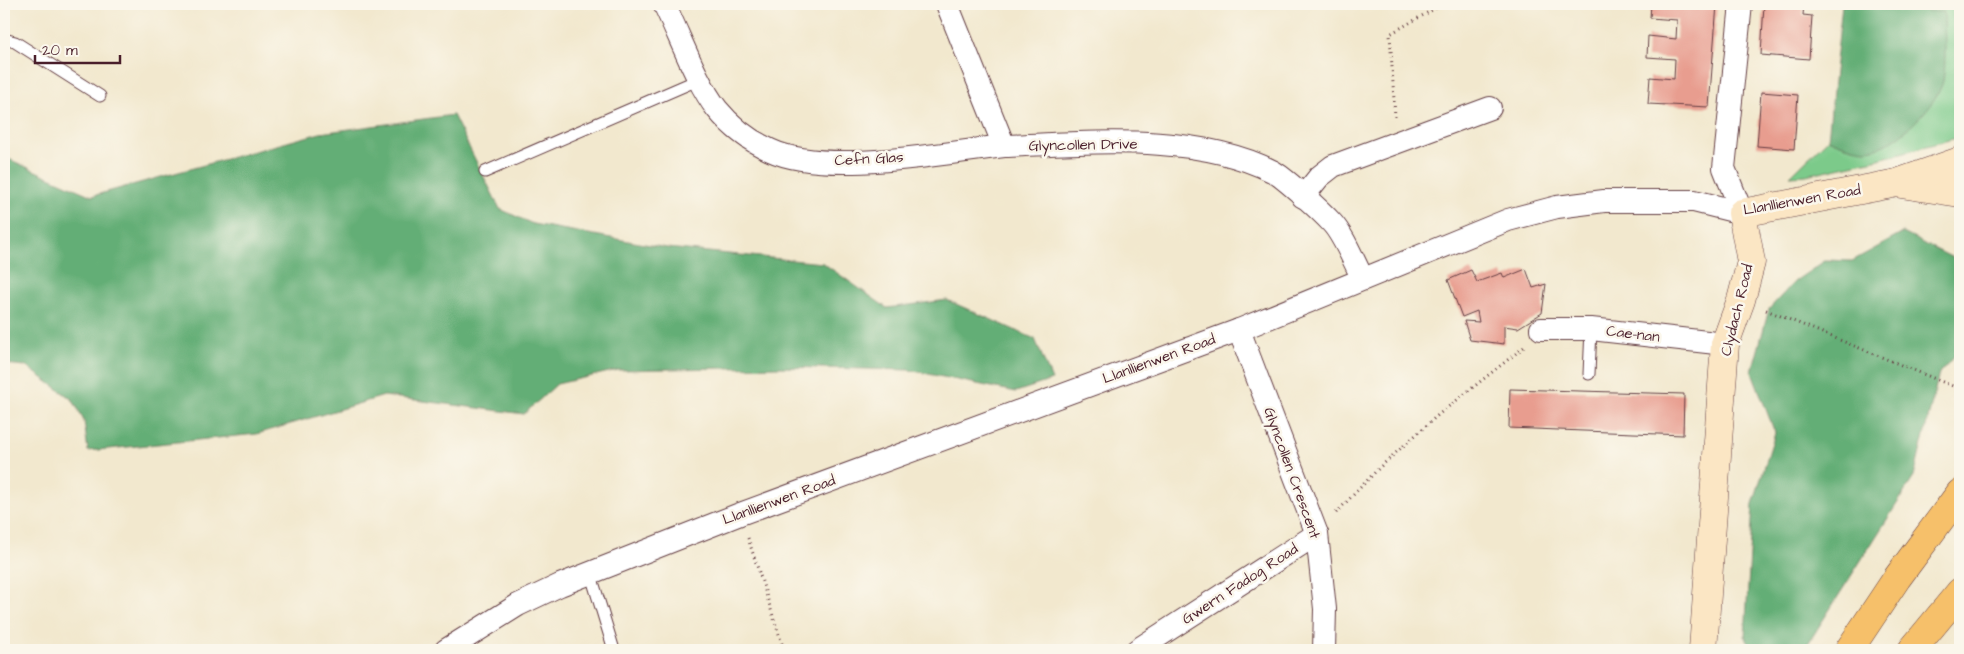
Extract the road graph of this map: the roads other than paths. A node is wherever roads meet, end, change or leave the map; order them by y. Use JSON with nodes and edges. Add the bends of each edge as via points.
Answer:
{"nodes":[{"id":1,"x":664,"y":4,"type":"edge"},
{"id":2,"x":947,"y":4,"type":"edge"},
{"id":3,"x":1742,"y":4,"type":"edge"},
{"id":4,"x":4,"y":39,"type":"edge"},
{"id":5,"x":700,"y":80,"type":"junction"},
{"id":6,"x":100,"y":96,"type":"dead end"},
{"id":7,"x":1490,"y":108,"type":"dead end"},
{"id":8,"x":1004,"y":146,"type":"junction"},
{"id":9,"x":1960,"y":161,"type":"edge"},
{"id":10,"x":485,"y":172,"type":"dead end"},
{"id":11,"x":1898,"y":183,"type":"junction"},
{"id":12,"x":1959,"y":193,"type":"edge"},
{"id":13,"x":1303,"y":197,"type":"junction"},
{"id":14,"x":1742,"y":213,"type":"junction"},
{"id":15,"x":1363,"y":279,"type":"junction"},
{"id":16,"x":1548,"y":329,"type":"road end"},
{"id":17,"x":1591,"y":329,"type":"junction"},
{"id":18,"x":1239,"y":330,"type":"junction"},
{"id":19,"x":1725,"y":344,"type":"junction"},
{"id":20,"x":1589,"y":374,"type":"dead end"},
{"id":21,"x":1960,"y":493,"type":"edge"},
{"id":22,"x":1317,"y":534,"type":"junction"},
{"id":23,"x":590,"y":572,"type":"junction"},
{"id":24,"x":1960,"y":592,"type":"edge"},
{"id":25,"x":446,"y":650,"type":"edge"},
{"id":26,"x":614,"y":650,"type":"edge"},
{"id":27,"x":1137,"y":650,"type":"edge"},
{"id":28,"x":1324,"y":650,"type":"edge"},
{"id":29,"x":1703,"y":650,"type":"edge"},
{"id":30,"x":1849,"y":650,"type":"edge"},
{"id":31,"x":1912,"y":650,"type":"edge"}],
"edges":[{"from":1,"to":5,"type":"street","name":"Cefn Glas"},
{"from":2,"to":8,"type":"street"},
{"from":3,"to":14,"type":"street","name":"Clydach Road","via":[[1724,168]]},
{"from":4,"to":6,"type":"lane","via":[[15,42]]},
{"from":5,"to":8,"type":"street","name":"Cefn Glas","via":[[716,108],[740,132],[771,151],[808,160],[855,162]]},
{"from":5,"to":10,"type":"lane"},
{"from":7,"to":13,"type":"street","via":[[1333,166],[1319,176]]},
{"from":8,"to":13,"type":"street","name":"Glyncollen Drive","via":[[1097,143],[1188,146],[1241,157],[1274,171]]},
{"from":9,"to":11,"type":"main road","name":"Llanllienwen Road"},
{"from":11,"to":12,"type":"main road","name":"Llanllienwen Road"},
{"from":11,"to":14,"type":"main road","name":"Llanllienwen Road"},
{"from":13,"to":15,"type":"street","name":"Glyncollen Drive","via":[[1333,224]]},
{"from":14,"to":15,"type":"street","name":"Llanllienwen Road","via":[[1694,200],[1604,201],[1557,207],[1508,220]]},
{"from":14,"to":19,"type":"main road","name":"Clydach Road","via":[[1751,262]]},
{"from":15,"to":18,"type":"street","name":"Llanllienwen Road"},
{"from":16,"to":17,"type":"street","name":"Cae-nan"},
{"from":17,"to":19,"type":"street","name":"Cae-nan"},
{"from":17,"to":20,"type":"lane"},
{"from":18,"to":22,"type":"street","name":"Glyncollen Crescent"},
{"from":18,"to":23,"type":"street","name":"Llanllienwen Road"},
{"from":19,"to":29,"type":"main road","name":"Clydach Road"},
{"from":21,"to":30,"type":"main road"},
{"from":22,"to":27,"type":"street","name":"Gwern Fadog Road"},
{"from":22,"to":28,"type":"street","name":"Glyncollen Crescent","via":[[1325,609]]},
{"from":23,"to":25,"type":"street","name":"Llanllienwen Road","via":[[518,605]]},
{"from":23,"to":26,"type":"lane"},
{"from":24,"to":31,"type":"main road"}]}
